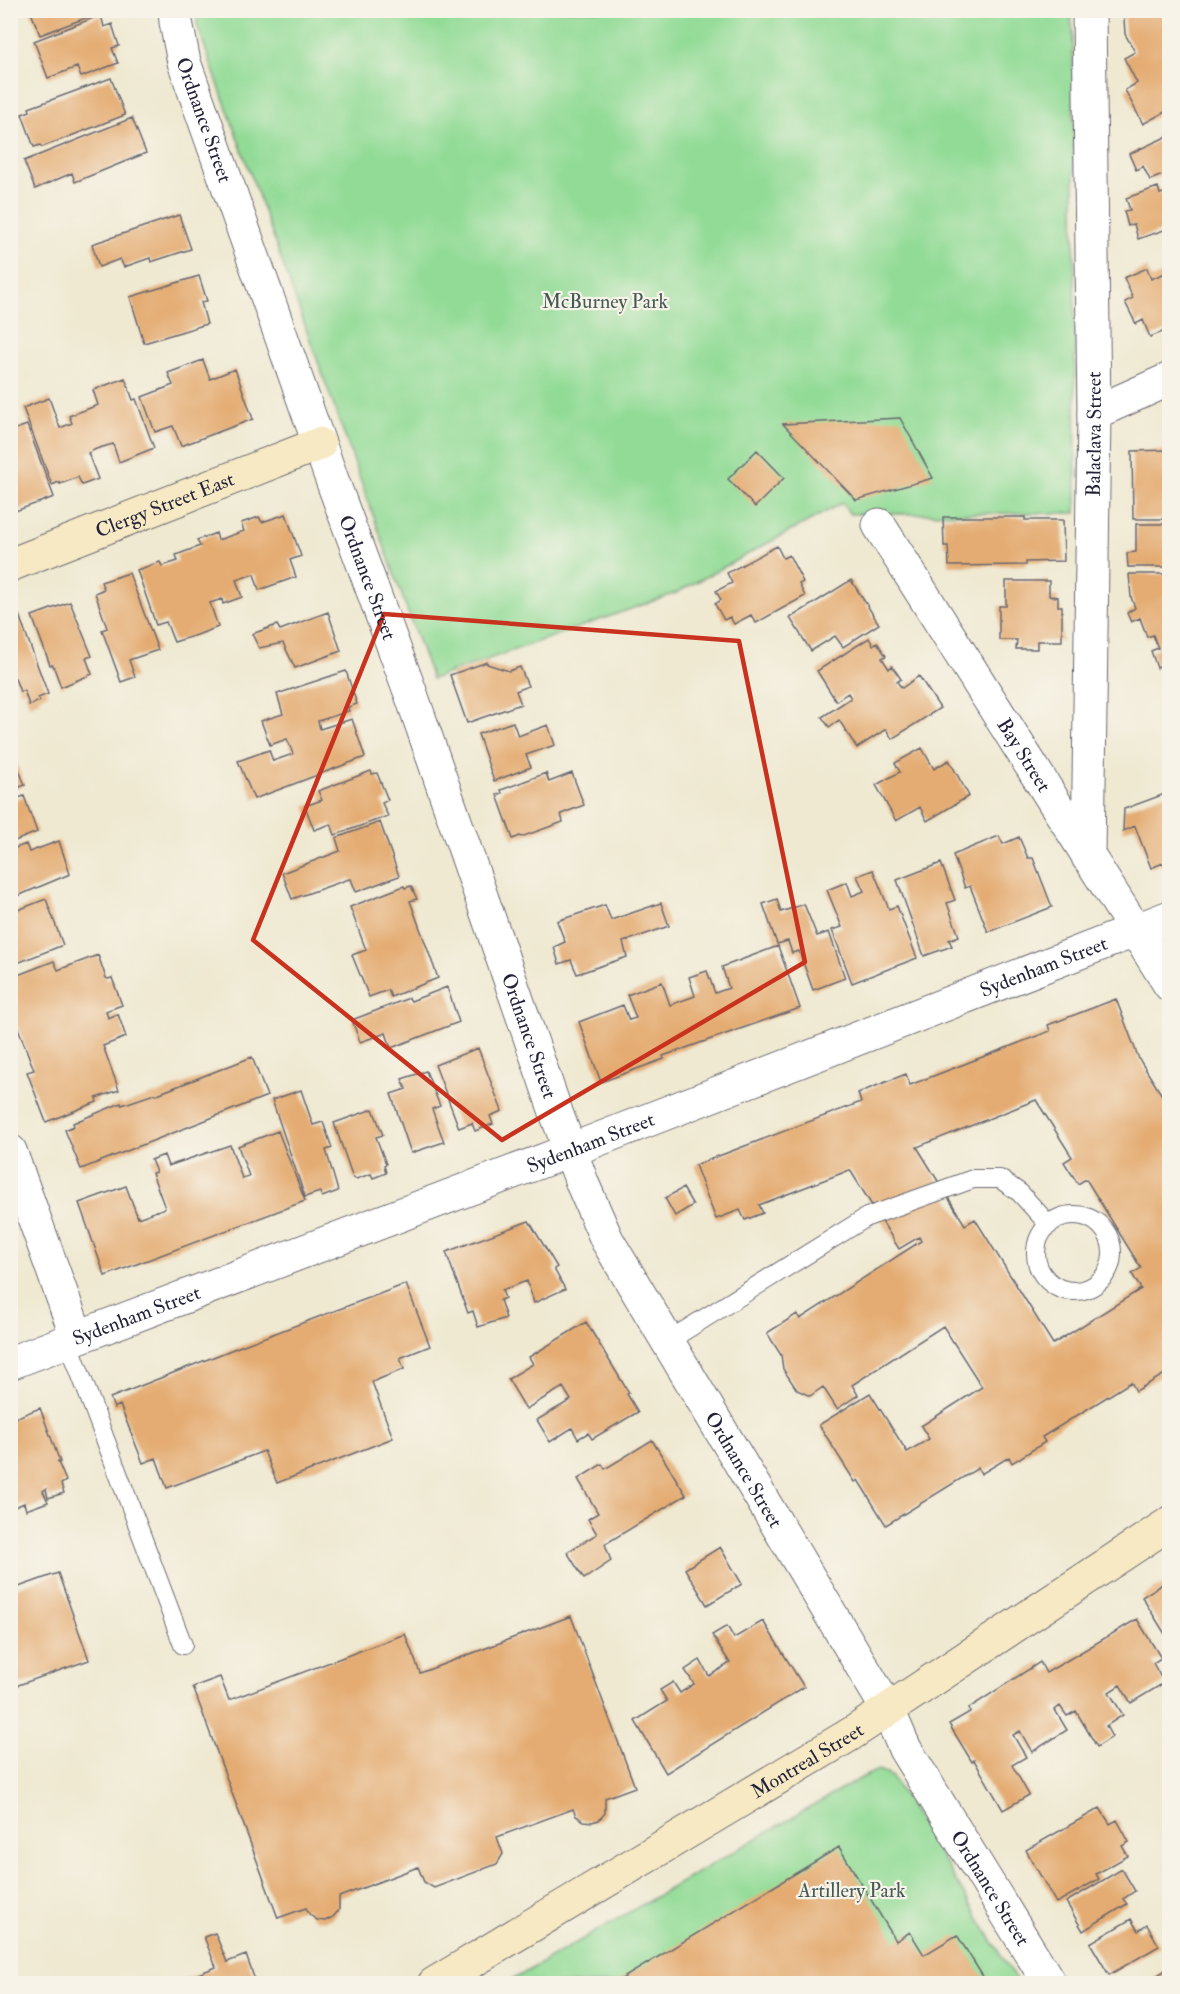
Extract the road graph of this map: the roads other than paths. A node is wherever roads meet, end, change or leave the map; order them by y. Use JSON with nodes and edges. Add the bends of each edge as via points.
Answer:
{"nodes":[{"id":1,"x":176,"y":10,"type":"edge"},
{"id":2,"x":1089,"y":10,"type":"edge"},
{"id":3,"x":1170,"y":379,"type":"edge"},
{"id":4,"x":1094,"y":413,"type":"junction"},
{"id":5,"x":319,"y":444,"type":"junction"},
{"id":6,"x":879,"y":525,"type":"dead end"},
{"id":7,"x":10,"y":565,"type":"edge"},
{"id":8,"x":1088,"y":857,"type":"junction"},
{"id":9,"x":1170,"y":917,"type":"edge"},
{"id":10,"x":1136,"y":931,"type":"junction"},
{"id":11,"x":1170,"y":985,"type":"edge"},
{"id":12,"x":571,"y":1150,"type":"junction"},
{"id":13,"x":10,"y":1151,"type":"edge"},
{"id":14,"x":1049,"y":1225,"type":"junction"},
{"id":15,"x":73,"y":1339,"type":"junction"},
{"id":16,"x":668,"y":1341,"type":"junction"},
{"id":17,"x":10,"y":1363,"type":"edge"},
{"id":18,"x":1170,"y":1523,"type":"edge"},
{"id":19,"x":183,"y":1645,"type":"dead end"},
{"id":20,"x":888,"y":1710,"type":"junction"},
{"id":21,"x":434,"y":1983,"type":"edge"},
{"id":22,"x":1050,"y":1983,"type":"edge"}],
"edges":[{"from":1,"to":5,"type":"street","name":"Ordnance Street","via":[[184,62]]},
{"from":2,"to":4,"type":"street","name":"Balaclava Street"},
{"from":3,"to":4,"type":"street"},
{"from":4,"to":8,"type":"street","name":"Balaclava Street"},
{"from":5,"to":7,"type":"main road","name":"Clergy Street East"},
{"from":5,"to":12,"type":"street","name":"Ordnance Street"},
{"from":6,"to":8,"type":"street","name":"Bay Street"},
{"from":8,"to":10,"type":"street","name":"Bay Street"},
{"from":9,"to":10,"type":"street","name":"Sydenham Street"},
{"from":10,"to":11,"type":"street","name":"Bay Street"},
{"from":10,"to":12,"type":"street","name":"Sydenham Street"},
{"from":12,"to":15,"type":"street","name":"Sydenham Street"},
{"from":12,"to":16,"type":"street","name":"Ordnance Street","via":[[607,1240]]},
{"from":13,"to":15,"type":"street"},
{"from":14,"to":14,"type":"lane","via":[[1071,1215],[1095,1221],[1110,1241],[1112,1254],[1103,1278],[1081,1290],[1056,1287],[1047,1279],[1036,1258],[1037,1245]]},
{"from":14,"to":16,"type":"lane","via":[[1020,1193],[1000,1179],[973,1179],[867,1217]]},
{"from":15,"to":17,"type":"street","name":"Sydenham Street"},
{"from":15,"to":19,"type":"lane"},
{"from":16,"to":20,"type":"street","name":"Ordnance Street"},
{"from":18,"to":20,"type":"main road","name":"Montreal Street"},
{"from":20,"to":21,"type":"main road","name":"Montreal Street"},
{"from":20,"to":22,"type":"street","name":"Ordnance Street","via":[[905,1749]]}]}
